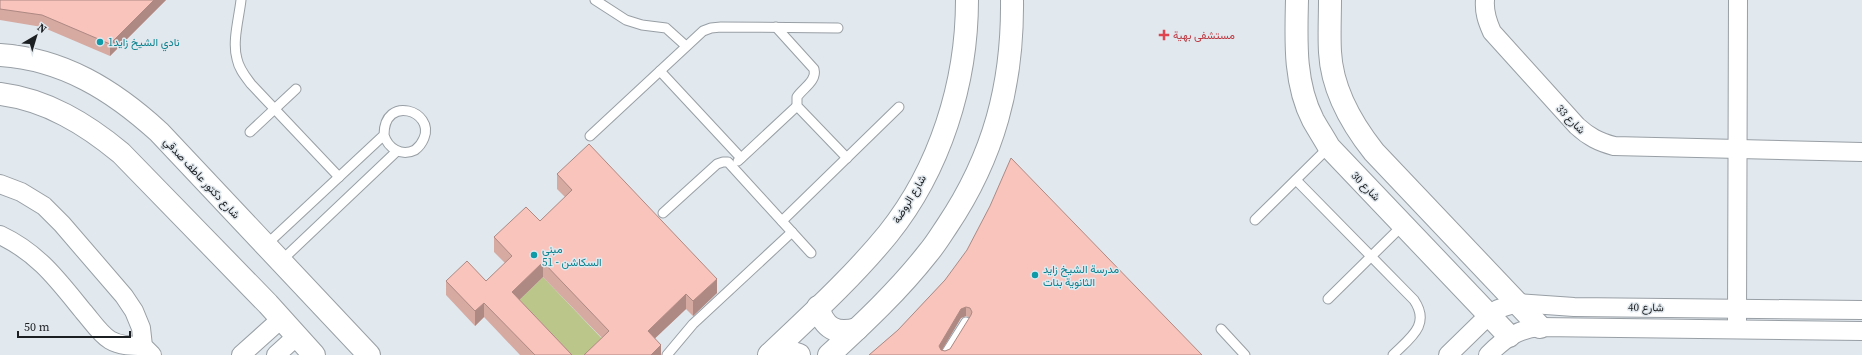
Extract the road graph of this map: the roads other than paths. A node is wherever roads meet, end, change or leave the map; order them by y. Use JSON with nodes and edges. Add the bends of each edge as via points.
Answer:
{"nodes":[{"id":1,"x":241,"y":0,"type":"edge"},
{"id":2,"x":595,"y":0,"type":"edge"},
{"id":3,"x":1012,"y":0,"type":"edge"},
{"id":4,"x":1297,"y":0,"type":"edge"},
{"id":5,"x":1330,"y":0,"type":"edge"},
{"id":6,"x":1485,"y":0,"type":"edge"},
{"id":7,"x":1738,"y":0,"type":"edge"},
{"id":8,"x":965,"y":1,"type":"edge"},
{"id":9,"x":776,"y":27,"type":"junction"},
{"id":10,"x":838,"y":28,"type":"dead end"},
{"id":11,"x":686,"y":46,"type":"junction"},
{"id":12,"x":0,"y":55,"type":"edge"},
{"id":13,"x":660,"y":71,"type":"junction"},
{"id":14,"x":296,"y":89,"type":"dead end"},
{"id":15,"x":0,"y":94,"type":"edge"},
{"id":16,"x":797,"y":106,"type":"junction"},
{"id":17,"x":899,"y":107,"type":"dead end"},
{"id":18,"x":275,"y":109,"type":"junction"},
{"id":19,"x":250,"y":132,"type":"dead end"},
{"id":20,"x":384,"y":135,"type":"junction"},
{"id":21,"x":590,"y":136,"type":"dead end"},
{"id":22,"x":1329,"y":147,"type":"junction"},
{"id":23,"x":1737,"y":149,"type":"junction"},
{"id":24,"x":397,"y":151,"type":"junction"},
{"id":25,"x":1862,"y":152,"type":"edge"},
{"id":26,"x":741,"y":158,"type":"junction"},
{"id":27,"x":847,"y":158,"type":"junction"},
{"id":28,"x":733,"y":166,"type":"junction"},
{"id":29,"x":339,"y":176,"type":"junction"},
{"id":30,"x":1296,"y":180,"type":"junction"},
{"id":31,"x":0,"y":184,"type":"edge"},
{"id":32,"x":663,"y":213,"type":"dead end"},
{"id":33,"x":1255,"y":220,"type":"dead end"},
{"id":34,"x":782,"y":221,"type":"junction"},
{"id":35,"x":1403,"y":225,"type":"junction"},
{"id":36,"x":792,"y":232,"type":"junction"},
{"id":37,"x":0,"y":235,"type":"edge"},
{"id":38,"x":266,"y":246,"type":"junction"},
{"id":39,"x":811,"y":254,"type":"dead end"},
{"id":40,"x":1371,"y":257,"type":"junction"},
{"id":41,"x":281,"y":261,"type":"junction"},
{"id":42,"x":1328,"y":299,"type":"dead end"},
{"id":43,"x":1517,"y":303,"type":"junction"},
{"id":44,"x":818,"y":307,"type":"junction"},
{"id":45,"x":1737,"y":308,"type":"junction"},
{"id":46,"x":1862,"y":310,"type":"edge"},
{"id":47,"x":1489,"y":315,"type":"junction"},
{"id":48,"x":281,"y":319,"type":"junction"},
{"id":49,"x":966,"y":322,"type":"edge"},
{"id":50,"x":1540,"y":327,"type":"junction"},
{"id":51,"x":857,"y":329,"type":"junction"},
{"id":52,"x":1221,"y":330,"type":"dead end"},
{"id":53,"x":1737,"y":330,"type":"junction"},
{"id":54,"x":1862,"y":331,"type":"edge"},
{"id":55,"x":297,"y":336,"type":"junction"},
{"id":56,"x":1509,"y":336,"type":"junction"},
{"id":57,"x":148,"y":350,"type":"edge"},
{"id":58,"x":241,"y":355,"type":"edge"},
{"id":59,"x":276,"y":355,"type":"edge"},
{"id":60,"x":314,"y":355,"type":"edge"},
{"id":61,"x":369,"y":355,"type":"edge"},
{"id":62,"x":668,"y":355,"type":"edge"},
{"id":63,"x":769,"y":355,"type":"edge"},
{"id":64,"x":799,"y":355,"type":"edge"},
{"id":65,"x":829,"y":355,"type":"edge"},
{"id":66,"x":945,"y":355,"type":"edge"},
{"id":67,"x":1245,"y":355,"type":"edge"},
{"id":68,"x":1393,"y":355,"type":"edge"},
{"id":69,"x":1448,"y":355,"type":"edge"},
{"id":70,"x":1488,"y":355,"type":"edge"}],
"edges":[{"from":1,"to":18,"type":"lane","via":[[237,59],[251,84]]},
{"from":2,"to":11,"type":"lane","via":[[626,20],[666,28]]},
{"from":3,"to":51,"type":"street","via":[[1013,32],[1005,91],[990,145],[962,203],[929,253]]},
{"from":4,"to":22,"type":"street","name":"شارع 30","via":[[1296,58],[1302,89],[1313,119]]},
{"from":5,"to":43,"type":"street","via":[[1330,53],[1335,80],[1344,106],[1357,130],[1374,152]]},
{"from":6,"to":23,"type":"street","name":"شارع 33","via":[[1484,11],[1492,32],[1588,136],[1600,143],[1614,146]]},
{"from":7,"to":23,"type":"street"},
{"from":8,"to":44,"type":"street","name":"شارع الروضة","via":[[964,56],[953,103],[937,149],[916,192],[889,233],[857,270]]},
{"from":9,"to":10,"type":"lane"},
{"from":9,"to":11,"type":"lane","via":[[711,28],[703,31]]},
{"from":9,"to":16,"type":"lane","via":[[814,69],[813,78],[797,97]]},
{"from":11,"to":13,"type":"lane"},
{"from":12,"to":38,"type":"street","name":"شارع دكتور عاطف صدقي","via":[[28,58],[57,67],[85,78],[112,93],[159,132]]},
{"from":13,"to":21,"type":"lane"},
{"from":13,"to":26,"type":"lane"},
{"from":14,"to":18,"type":"lane"},
{"from":15,"to":48,"type":"street","via":[[40,104],[69,116],[121,153]]},
{"from":16,"to":26,"type":"lane"},
{"from":16,"to":27,"type":"lane"},
{"from":17,"to":27,"type":"lane"},
{"from":18,"to":19,"type":"lane"},
{"from":18,"to":29,"type":"lane"},
{"from":20,"to":24,"type":"lane","via":[[386,142]]},
{"from":20,"to":24,"type":"lane","via":[[384,126],[395,112],[408,111],[420,118],[425,126],[422,143],[415,150]]},
{"from":20,"to":29,"type":"lane"},
{"from":22,"to":30,"type":"lane"},
{"from":22,"to":35,"type":"street","name":"شارع 30"},
{"from":23,"to":25,"type":"street","name":"شارع 33"},
{"from":23,"to":45,"type":"street"},
{"from":24,"to":41,"type":"lane"},
{"from":26,"to":28,"type":"lane"},
{"from":27,"to":34,"type":"lane"},
{"from":28,"to":32,"type":"lane","via":[[728,162],[717,164]]},
{"from":28,"to":34,"type":"lane"},
{"from":29,"to":38,"type":"lane"},
{"from":30,"to":33,"type":"lane"},
{"from":30,"to":40,"type":"lane"},
{"from":31,"to":57,"type":"street","via":[[22,192],[44,206],[71,234],[134,311]]},
{"from":34,"to":36,"type":"lane"},
{"from":35,"to":40,"type":"lane"},
{"from":35,"to":47,"type":"street","name":"شارع 30"},
{"from":36,"to":39,"type":"lane"},
{"from":36,"to":62,"type":"lane","via":[[693,324]]},
{"from":37,"to":57,"type":"street","via":[[18,244],[48,268],[110,340]]},
{"from":38,"to":41,"type":"street","name":"شارع دكتور عاطف صدقي"},
{"from":40,"to":42,"type":"lane"},
{"from":40,"to":68,"type":"lane","via":[[1419,308],[1419,326]]},
{"from":41,"to":61,"type":"street","name":"شارع دكتور عاطف صدقي"},
{"from":43,"to":45,"type":"street","name":"شارع 40","via":[[1574,307]]},
{"from":43,"to":47,"type":"street","name":"شارع 40","via":[[1502,307]]},
{"from":43,"to":50,"type":"street"},
{"from":44,"to":51,"type":"street","via":[[821,317],[836,331],[847,332]]},
{"from":44,"to":63,"type":"street","name":"شارع الروضة"},
{"from":45,"to":46,"type":"street","name":"شارع 40"},
{"from":45,"to":53,"type":"street"},
{"from":47,"to":56,"type":"street","name":"شارع 30"},
{"from":47,"to":69,"type":"street","name":"شارع 40"},
{"from":48,"to":55,"type":"street"},
{"from":48,"to":58,"type":"street"},
{"from":49,"to":66,"type":"lane"},
{"from":50,"to":53,"type":"street","name":"شارع 40"},
{"from":50,"to":56,"type":"street","name":"شارع 40","via":[[1529,328]]},
{"from":51,"to":65,"type":"street"},
{"from":52,"to":67,"type":"lane"},
{"from":53,"to":54,"type":"street","name":"شارع 40"},
{"from":55,"to":59,"type":"street"},
{"from":55,"to":60,"type":"street"},
{"from":56,"to":70,"type":"street","name":"شارع 40"},
{"from":63,"to":64,"type":"street","via":[[787,351]]}]}
